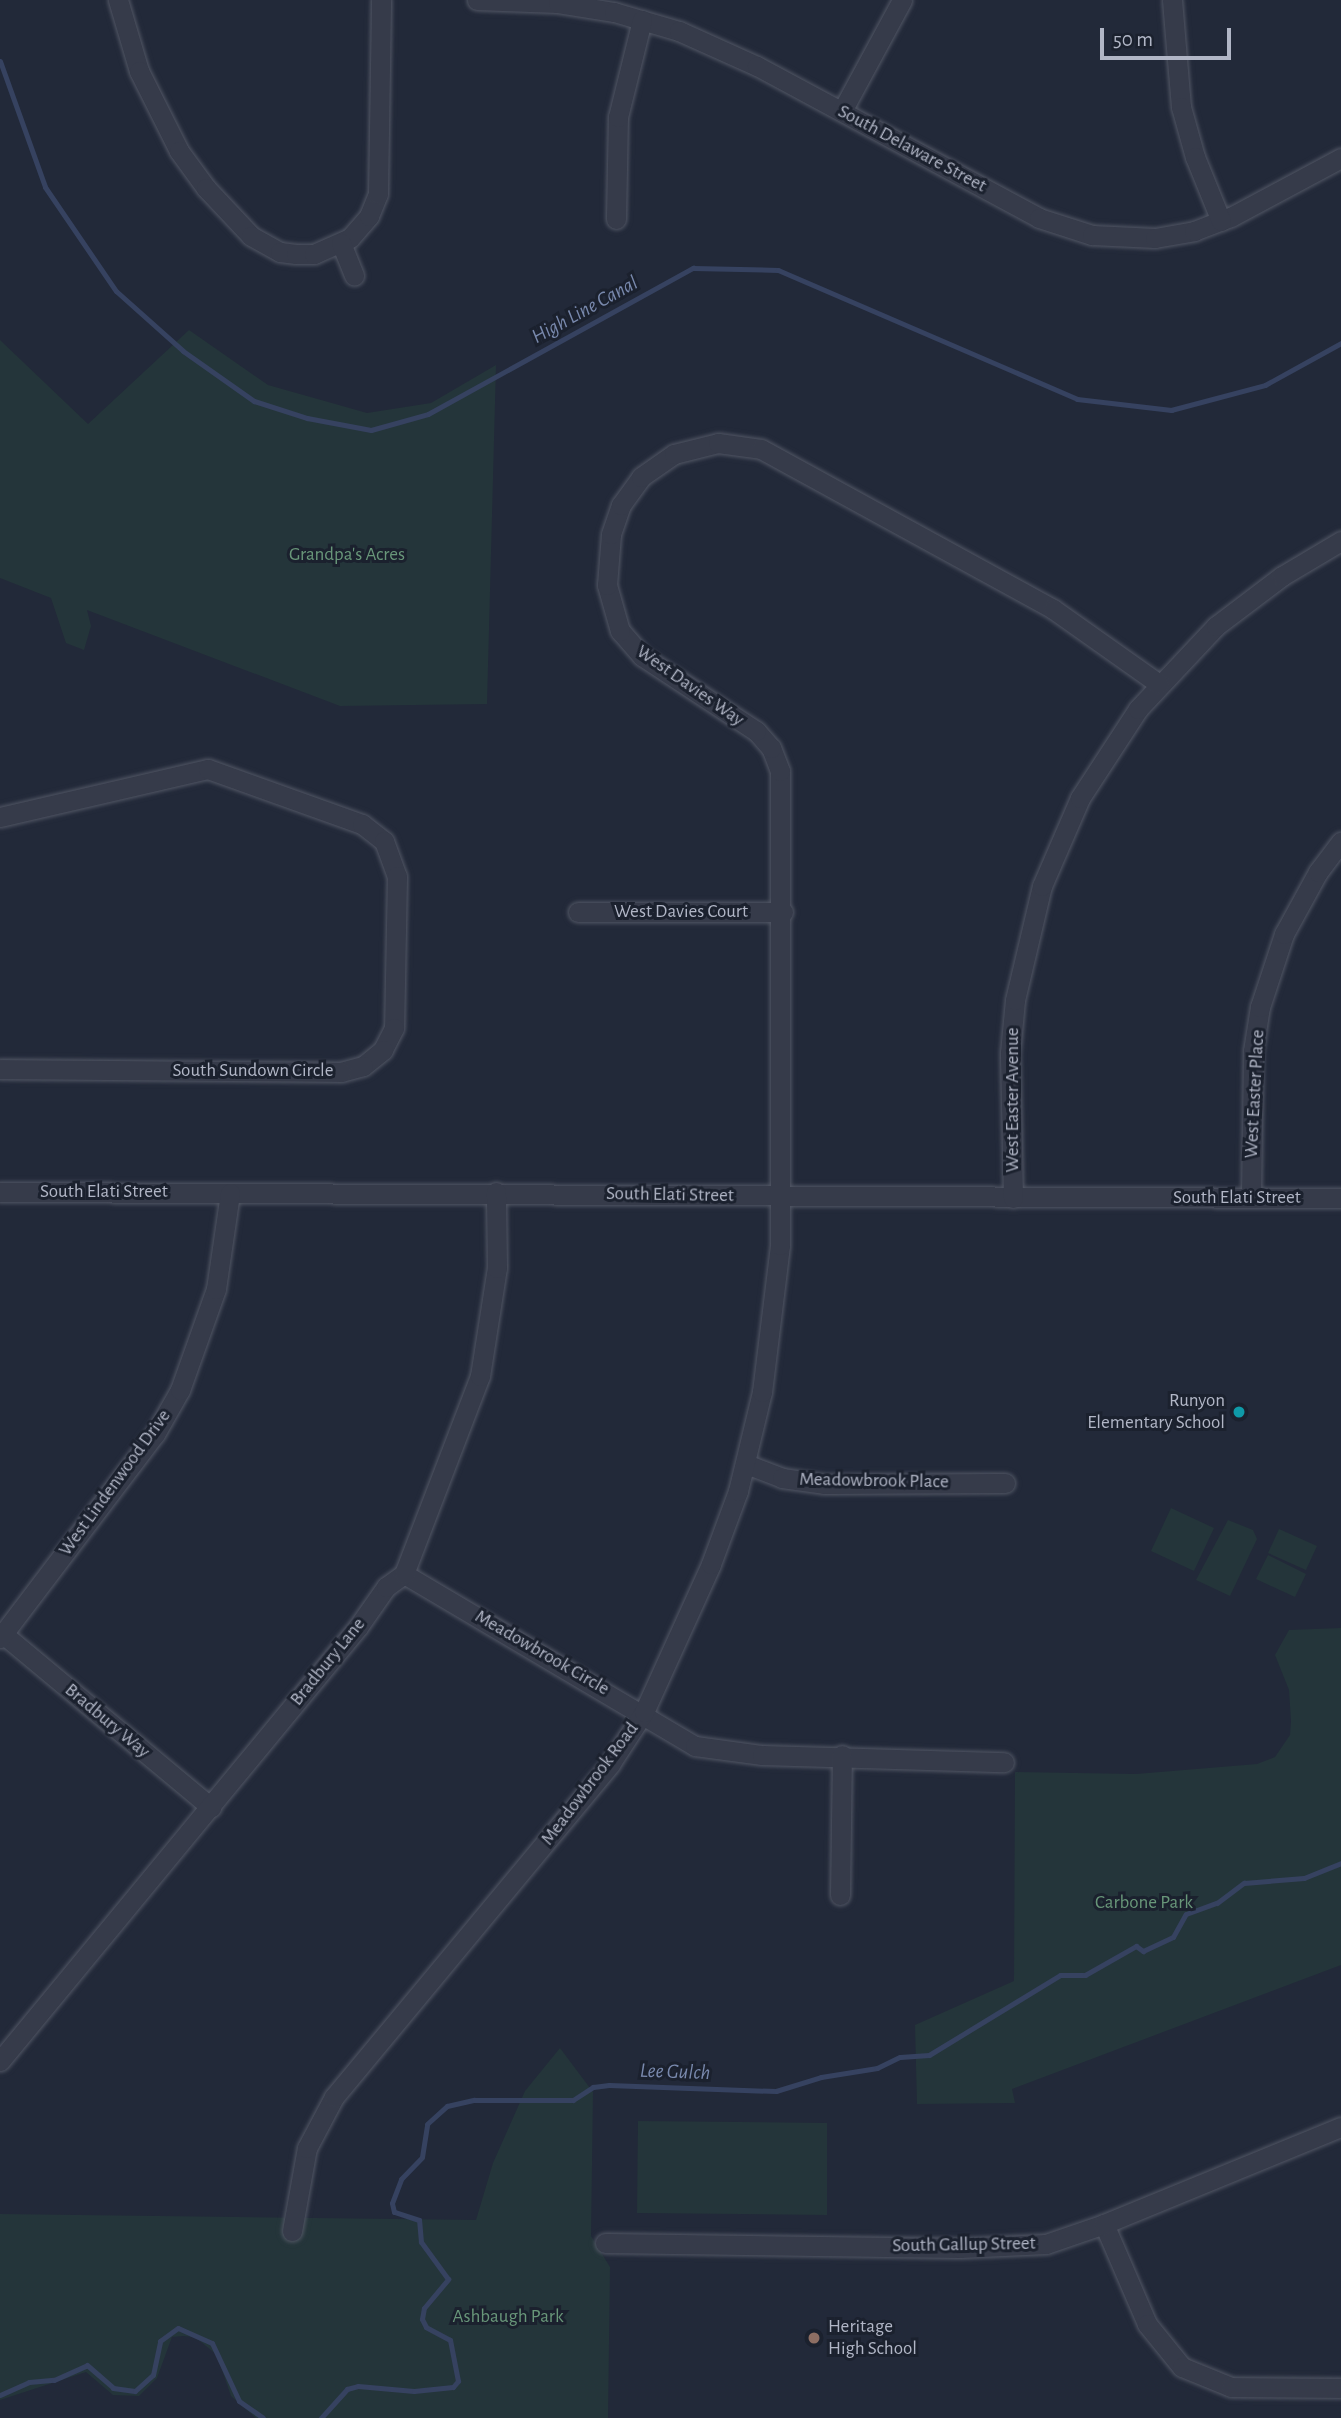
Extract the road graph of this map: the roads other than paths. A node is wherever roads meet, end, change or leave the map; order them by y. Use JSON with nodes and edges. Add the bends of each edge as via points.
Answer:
{"nodes":[{"id":1,"x":118,"y":0,"type":"edge"},
{"id":2,"x":382,"y":0,"type":"edge"},
{"id":3,"x":477,"y":0,"type":"edge"},
{"id":4,"x":902,"y":0,"type":"edge"},
{"id":5,"x":1172,"y":0,"type":"edge"},
{"id":6,"x":642,"y":20,"type":"junction"},
{"id":7,"x":842,"y":111,"type":"junction"},
{"id":8,"x":1341,"y":158,"type":"edge"},
{"id":9,"x":616,"y":219,"type":"dead end"},
{"id":10,"x":1221,"y":221,"type":"junction"},
{"id":11,"x":341,"y":243,"type":"junction"},
{"id":12,"x":354,"y":275,"type":"dead end"},
{"id":13,"x":1341,"y":541,"type":"edge"},
{"id":14,"x":1159,"y":684,"type":"junction"},
{"id":15,"x":0,"y":817,"type":"edge"},
{"id":16,"x":1341,"y":842,"type":"edge"},
{"id":17,"x":578,"y":912,"type":"dead end"},
{"id":18,"x":783,"y":912,"type":"junction"},
{"id":19,"x":0,"y":1069,"type":"edge"},
{"id":20,"x":0,"y":1192,"type":"edge"},
{"id":21,"x":496,"y":1192,"type":"junction"},
{"id":22,"x":230,"y":1193,"type":"junction"},
{"id":23,"x":781,"y":1196,"type":"junction"},
{"id":24,"x":1013,"y":1198,"type":"junction"},
{"id":25,"x":1251,"y":1198,"type":"junction"},
{"id":26,"x":1341,"y":1198,"type":"edge"},
{"id":27,"x":746,"y":1464,"type":"junction"},
{"id":28,"x":1005,"y":1483,"type":"dead end"},
{"id":29,"x":404,"y":1574,"type":"junction"},
{"id":30,"x":1,"y":1636,"type":"edge"},
{"id":31,"x":644,"y":1712,"type":"junction"},
{"id":32,"x":842,"y":1755,"type":"junction"},
{"id":33,"x":1004,"y":1762,"type":"dead end"},
{"id":34,"x":211,"y":1807,"type":"junction"},
{"id":35,"x":840,"y":1895,"type":"dead end"},
{"id":36,"x":0,"y":2061,"type":"edge"},
{"id":37,"x":1341,"y":2127,"type":"edge"},
{"id":38,"x":1104,"y":2224,"type":"junction"},
{"id":39,"x":292,"y":2231,"type":"dead end"},
{"id":40,"x":606,"y":2243,"type":"dead end"},
{"id":41,"x":1341,"y":2388,"type":"edge"}],
"edges":[{"from":1,"to":11,"type":"street","via":[[156,110],[199,179],[237,223],[280,252],[314,254]]},
{"from":2,"to":11,"type":"street","via":[[381,177],[369,216]]},
{"from":3,"to":6,"type":"street","name":"South Delaware Street","via":[[558,3]]},
{"from":4,"to":7,"type":"street"},
{"from":5,"to":10,"type":"street","via":[[1181,107]]},
{"from":6,"to":7,"type":"street","name":"South Delaware Street","via":[[714,45]]},
{"from":6,"to":9,"type":"street","via":[[618,117]]},
{"from":7,"to":10,"type":"street","name":"South Delaware Street","via":[[1039,218],[1069,229],[1155,237]]},
{"from":8,"to":10,"type":"street","name":"South Delaware Street"},
{"from":11,"to":12,"type":"street"},
{"from":13,"to":14,"type":"street","name":"West Easter Avenue","via":[[1240,606]]},
{"from":14,"to":18,"type":"street","name":"West Davies Way","via":[[1053,609],[761,449],[718,443],[658,462],[631,488],[614,521],[607,585],[613,615],[620,631],[642,656],[756,731],[771,748],[782,784]]},
{"from":14,"to":24,"type":"street","name":"West Easter Avenue","via":[[1101,761],[1080,798],[1029,927],[1010,1053]]},
{"from":15,"to":19,"type":"street","name":"South Sundown Circle","via":[[208,769],[369,828],[391,852],[397,876],[394,1028],[383,1050],[363,1066],[341,1072]]},
{"from":16,"to":25,"type":"street","name":"West Easter Place","via":[[1288,924],[1260,1007],[1253,1051]]},
{"from":17,"to":18,"type":"street","name":"West Davies Court"},
{"from":18,"to":23,"type":"street","name":"West Davies Way"},
{"from":20,"to":22,"type":"street","name":"South Elati Street"},
{"from":21,"to":22,"type":"street","name":"South Elati Street"},
{"from":21,"to":23,"type":"street","name":"South Elati Street"},
{"from":21,"to":29,"type":"street","name":"Bradbury Lane","via":[[497,1268],[480,1376]]},
{"from":22,"to":30,"type":"street","name":"West Lindenwood Drive","via":[[213,1301],[180,1390],[155,1434]]},
{"from":23,"to":24,"type":"street","name":"South Elati Street"},
{"from":23,"to":27,"type":"street","name":"Meadowbrook Road","via":[[771,1345]]},
{"from":24,"to":25,"type":"street","name":"South Elati Street"},
{"from":25,"to":26,"type":"street","name":"South Elati Street"},
{"from":27,"to":28,"type":"street","name":"Meadowbrook Place","via":[[782,1478],[824,1484]]},
{"from":27,"to":31,"type":"street","name":"Meadowbrook Road","via":[[711,1564]]},
{"from":29,"to":31,"type":"street","name":"Meadowbrook Circle"},
{"from":29,"to":34,"type":"street","name":"Bradbury Lane","via":[[386,1587]]},
{"from":30,"to":34,"type":"street","name":"Bradbury Way"},
{"from":31,"to":32,"type":"street","name":"Meadowbrook Circle","via":[[695,1746],[762,1755]]},
{"from":31,"to":39,"type":"street","name":"Meadowbrook Road","via":[[610,1764],[334,2097],[307,2148]]},
{"from":32,"to":33,"type":"street","name":"Meadowbrook Circle"},
{"from":32,"to":35,"type":"street"},
{"from":34,"to":36,"type":"street","name":"Bradbury Lane"},
{"from":37,"to":38,"type":"street","name":"South Gallup Street"},
{"from":38,"to":40,"type":"street","name":"South Gallup Street","via":[[1046,2244],[1011,2247]]},
{"from":38,"to":41,"type":"street","via":[[1147,2324],[1182,2367],[1231,2387]]}]}
